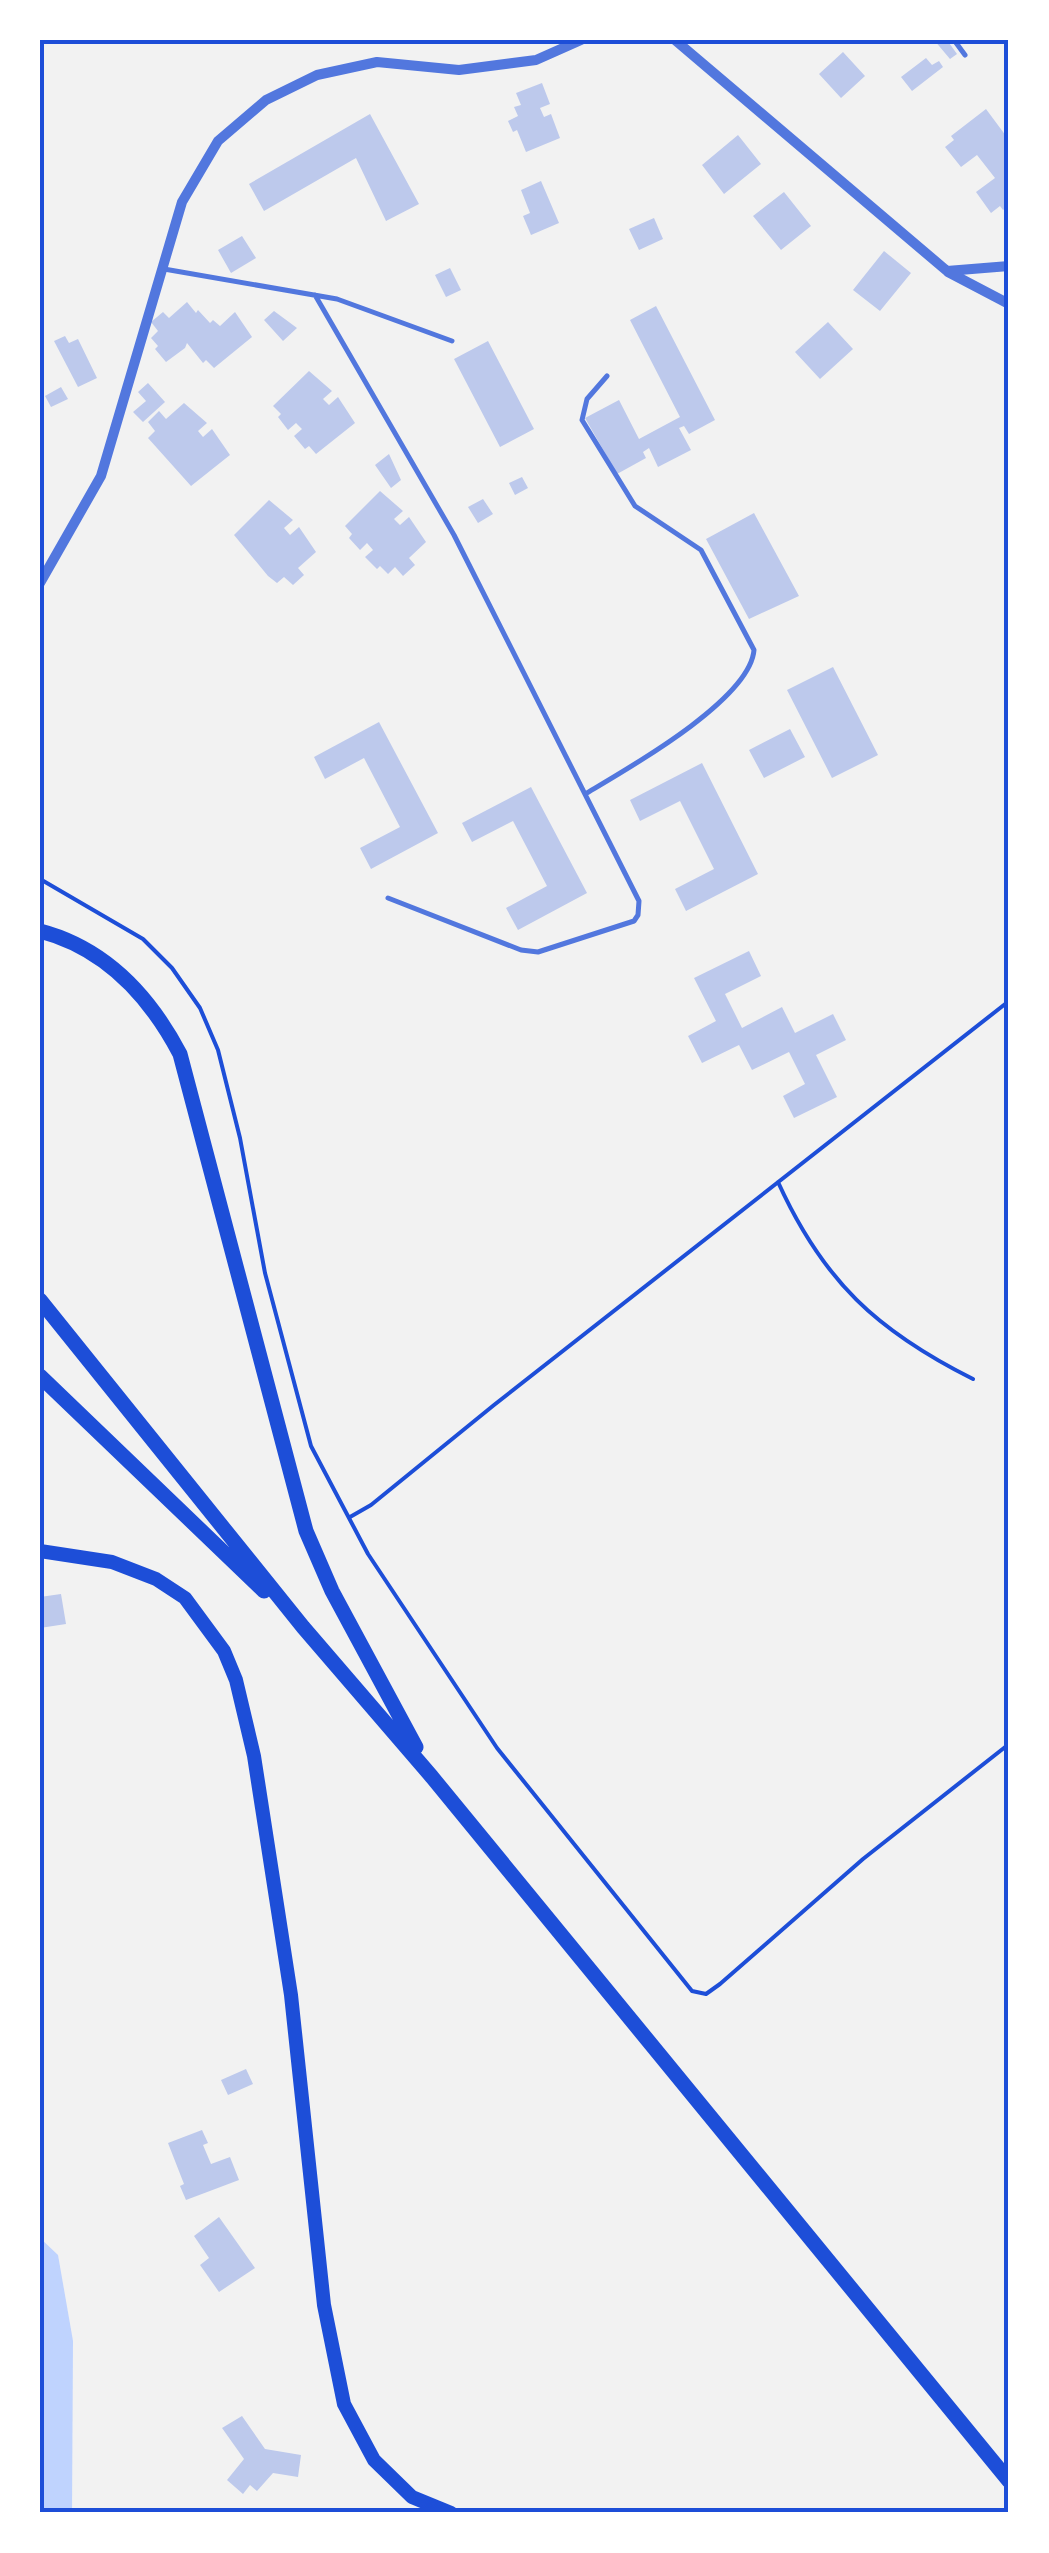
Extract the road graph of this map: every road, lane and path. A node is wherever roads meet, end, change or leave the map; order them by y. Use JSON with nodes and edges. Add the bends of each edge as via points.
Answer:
{"nodes":[{"id":1,"x":581,"y":40,"type":"edge"},
{"id":2,"x":675,"y":40,"type":"edge"},
{"id":3,"x":954,"y":40,"type":"edge"},
{"id":4,"x":965,"y":55,"type":"dead end"},
{"id":5,"x":1009,"y":266,"type":"edge"},
{"id":6,"x":162,"y":269,"type":"junction"},
{"id":7,"x":947,"y":271,"type":"junction"},
{"id":8,"x":315,"y":295,"type":"junction"},
{"id":9,"x":1009,"y":304,"type":"edge"},
{"id":10,"x":452,"y":341,"type":"dead end"},
{"id":11,"x":608,"y":376,"type":"dead end"},
{"id":12,"x":40,"y":583,"type":"edge"},
{"id":13,"x":585,"y":794,"type":"junction"},
{"id":14,"x":388,"y":898,"type":"dead end"},
{"id":15,"x":40,"y":931,"type":"edge"},
{"id":16,"x":1009,"y":1002,"type":"edge"},
{"id":17,"x":778,"y":1182,"type":"junction"},
{"id":18,"x":40,"y":1300,"type":"edge"},
{"id":19,"x":40,"y":1376,"type":"edge"},
{"id":20,"x":974,"y":1379,"type":"dead end"},
{"id":21,"x":40,"y":1550,"type":"edge"},
{"id":22,"x":303,"y":1627,"type":"junction"},
{"id":23,"x":1009,"y":1744,"type":"edge"},
{"id":24,"x":432,"y":1777,"type":"junction"},
{"id":25,"x":1009,"y":2481,"type":"edge"},
{"id":26,"x":450,"y":2513,"type":"edge"}],
"edges":[{"from":1,"to":6,"type":"street","via":[[536,60],[460,70],[377,62],[317,75],[266,100],[218,141],[182,202]]},
{"from":2,"to":7,"type":"street"},
{"from":3,"to":4,"type":"lane"},
{"from":5,"to":7,"type":"street"},
{"from":6,"to":8,"type":"lane"},
{"from":6,"to":12,"type":"street","via":[[101,476]]},
{"from":7,"to":9,"type":"street"},
{"from":8,"to":10,"type":"lane"},
{"from":8,"to":13,"type":"lane","via":[[454,536]]},
{"from":11,"to":13,"type":"lane","via":[[587,399],[582,420],[635,506],[702,550],[754,650],[743,677],[677,738]]},
{"from":13,"to":14,"type":"lane","via":[[639,900],[634,921],[538,952]]},
{"from":15,"to":24,"type":"main road","via":[[88,951],[126,978],[160,1017],[180,1054],[306,1530]]},
{"from":16,"to":17,"type":"path"},
{"from":17,"to":20,"type":"path","via":[[823,1264],[867,1312],[926,1355]]},
{"from":17,"to":23,"type":"path","via":[[350,1517],[497,1748],[692,1992],[706,1994],[720,1984]]},
{"from":18,"to":22,"type":"main road"},
{"from":19,"to":22,"type":"main road"},
{"from":21,"to":26,"type":"main road","via":[[112,1562],[156,1579],[185,1598],[224,1651],[257,1774],[294,2010],[324,2305],[344,2404],[374,2460],[412,2497]]},
{"from":22,"to":24,"type":"main road"},
{"from":24,"to":25,"type":"main road"}]}
